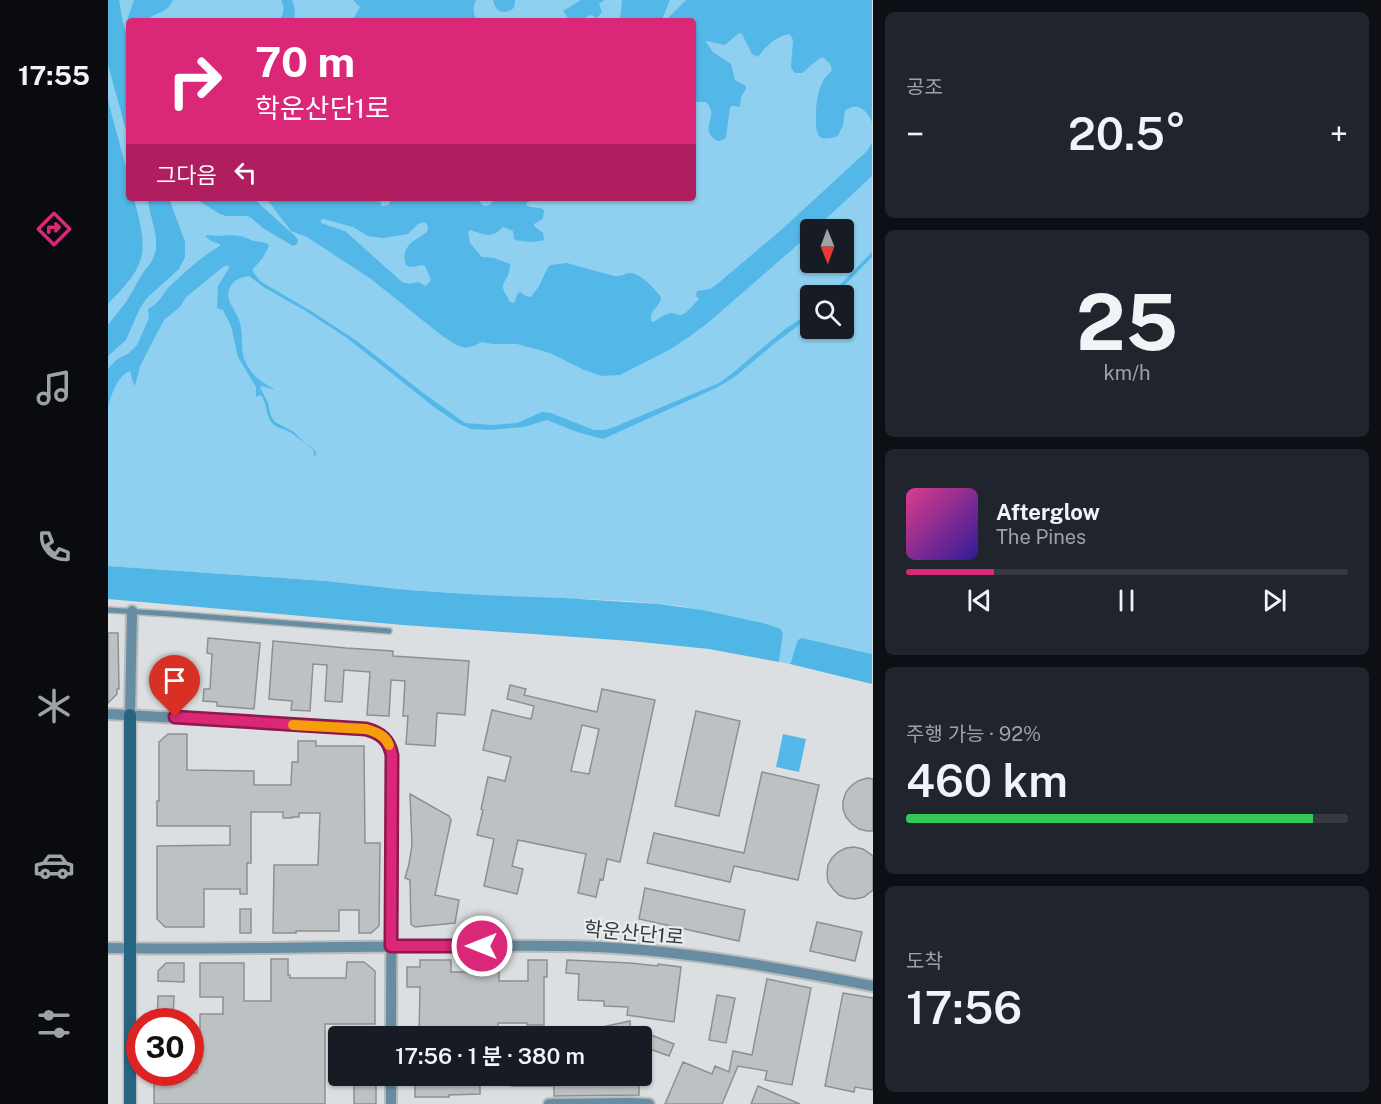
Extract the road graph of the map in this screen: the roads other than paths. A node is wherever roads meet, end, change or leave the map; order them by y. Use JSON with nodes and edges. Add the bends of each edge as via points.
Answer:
{"nodes":[{"id":1,"x":108,"y":610,"type":"edge"},
{"id":2,"x":132,"y":611,"type":"junction"},
{"id":3,"x":389,"y":631,"type":"dead end"},
{"id":4,"x":108,"y":714,"type":"edge"},
{"id":5,"x":130,"y":715,"type":"junction"},
{"id":6,"x":391,"y":946,"type":"junction"},
{"id":7,"x":108,"y":948,"type":"edge"},
{"id":8,"x":130,"y":949,"type":"junction"},
{"id":9,"x":873,"y":986,"type":"edge"},
{"id":10,"x":391,"y":1026,"type":"edge"},
{"id":11,"x":391,"y":1086,"type":"edge"},
{"id":12,"x":130,"y":1104,"type":"edge"},
{"id":13,"x":391,"y":1104,"type":"edge"},
{"id":14,"x":549,"y":1104,"type":"edge"},
{"id":15,"x":649,"y":1104,"type":"edge"}],
"edges":[{"from":1,"to":2,"type":"lane"},
{"from":2,"to":3,"type":"lane"},
{"from":2,"to":5,"type":"street"},
{"from":4,"to":5,"type":"street"},
{"from":5,"to":6,"type":"street","via":[[366,729],[388,741],[392,755]]},
{"from":5,"to":8,"type":"street"},
{"from":6,"to":8,"type":"street","name":"학운산단1로"},
{"from":6,"to":9,"type":"street","name":"학운산단1로","via":[[636,950],[709,958]]},
{"from":6,"to":10,"type":"street"},
{"from":7,"to":8,"type":"street","name":"학운산단1로"},
{"from":8,"to":12,"type":"street"},
{"from":11,"to":13,"type":"street"},
{"from":14,"to":15,"type":"street"}]}
